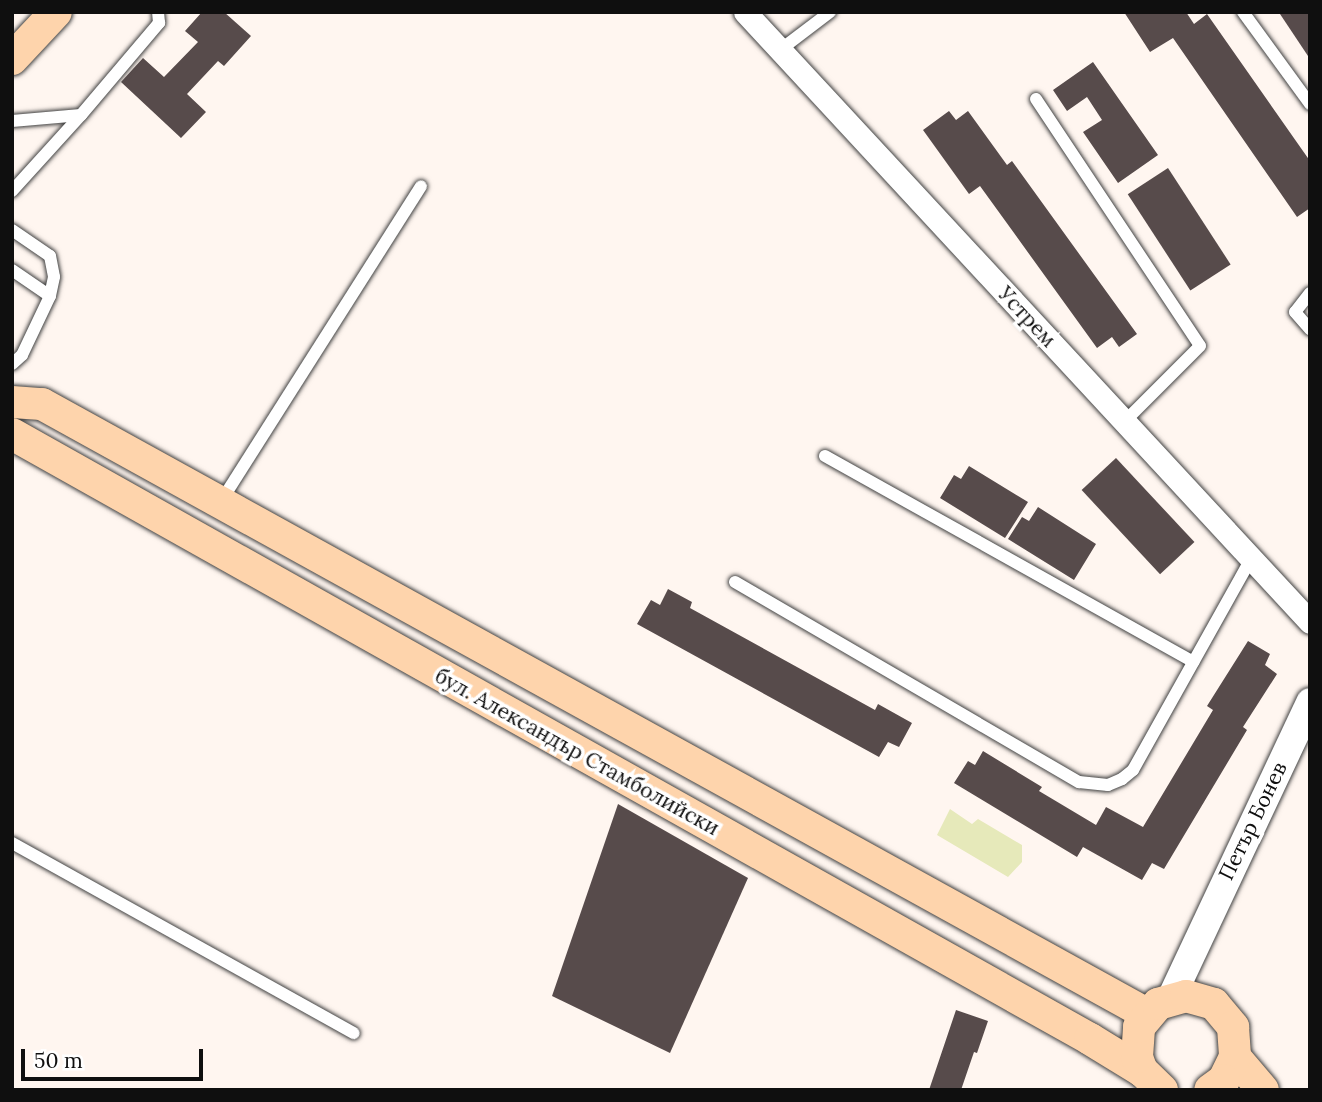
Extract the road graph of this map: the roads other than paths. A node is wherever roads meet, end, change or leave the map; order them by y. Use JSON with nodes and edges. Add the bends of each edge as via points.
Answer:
{"nodes":[{"id":1,"x":56,"y":12,"type":"edge"},
{"id":2,"x":158,"y":12,"type":"edge"},
{"id":3,"x":745,"y":12,"type":"edge"},
{"id":4,"x":830,"y":12,"type":"edge"},
{"id":5,"x":1244,"y":12,"type":"edge"},
{"id":6,"x":780,"y":50,"type":"junction"},
{"id":7,"x":12,"y":59,"type":"edge"},
{"id":8,"x":1035,"y":99,"type":"dead end"},
{"id":9,"x":1310,"y":104,"type":"edge"},
{"id":10,"x":81,"y":115,"type":"junction"},
{"id":11,"x":12,"y":121,"type":"edge"},
{"id":12,"x":421,"y":186,"type":"dead end"},
{"id":13,"x":12,"y":191,"type":"edge"},
{"id":14,"x":12,"y":230,"type":"edge"},
{"id":15,"x":12,"y":270,"type":"edge"},
{"id":16,"x":1310,"y":293,"type":"edge"},
{"id":17,"x":50,"y":296,"type":"junction"},
{"id":18,"x":1310,"y":329,"type":"edge"},
{"id":19,"x":12,"y":364,"type":"edge"},
{"id":20,"x":1124,"y":422,"type":"junction"},
{"id":21,"x":23,"y":424,"type":"edge"},
{"id":22,"x":825,"y":456,"type":"dead end"},
{"id":23,"x":220,"y":504,"type":"junction"},
{"id":24,"x":1251,"y":559,"type":"junction"},
{"id":25,"x":735,"y":582,"type":"dead end"},
{"id":26,"x":1310,"y":622,"type":"edge"},
{"id":27,"x":1193,"y":662,"type":"junction"},
{"id":28,"x":1310,"y":702,"type":"edge"},
{"id":29,"x":12,"y":843,"type":"edge"},
{"id":30,"x":1199,"y":942,"type":"junction"},
{"id":31,"x":1214,"y":1004,"type":"junction"},
{"id":32,"x":1159,"y":1006,"type":"junction"},
{"id":33,"x":355,"y":1033,"type":"dead end"},
{"id":34,"x":1235,"y":1057,"type":"junction"},
{"id":35,"x":1152,"y":1080,"type":"edge"},
{"id":36,"x":1210,"y":1090,"type":"edge"},
{"id":37,"x":1264,"y":1090,"type":"edge"}],
"edges":[{"from":1,"to":7,"type":"main road"},
{"from":2,"to":10,"type":"lane","via":[[159,23]]},
{"from":3,"to":6,"type":"street","name":"Устрем"},
{"from":4,"to":6,"type":"lane"},
{"from":5,"to":9,"type":"lane"},
{"from":6,"to":20,"type":"street","name":"Устрем"},
{"from":8,"to":20,"type":"lane","via":[[1200,346]]},
{"from":10,"to":11,"type":"lane"},
{"from":10,"to":13,"type":"lane"},
{"from":12,"to":23,"type":"lane"},
{"from":14,"to":17,"type":"lane","via":[[50,256],[54,277]]},
{"from":15,"to":17,"type":"lane"},
{"from":16,"to":18,"type":"lane","via":[[1295,312]]},
{"from":17,"to":19,"type":"lane","via":[[22,355]]},
{"from":20,"to":24,"type":"street","name":"Устрем"},
{"from":21,"to":23,"type":"main road","name":"бул. Александър Стамболийски"},
{"from":21,"to":35,"type":"main road","name":"бул. Александър Стамболийски","via":[[1078,1032]]},
{"from":22,"to":27,"type":"lane"},
{"from":23,"to":32,"type":"main road","name":"бул. Александър Стамболийски"},
{"from":24,"to":26,"type":"street","name":"Устрем"},
{"from":24,"to":27,"type":"lane"},
{"from":25,"to":27,"type":"lane","via":[[1079,782],[1094,785],[1122,779],[1133,770]]},
{"from":28,"to":30,"type":"street","name":"Петър Бонев","via":[[1208,914]]},
{"from":29,"to":33,"type":"lane"},
{"from":30,"to":31,"type":"street","name":"Петър Бонев","via":[[1201,972]]},
{"from":30,"to":32,"type":"street","name":"Петър Бонев"},
{"from":31,"to":32,"type":"main road","via":[[1201,998]]},
{"from":31,"to":34,"type":"main road","via":[[1233,1027]]},
{"from":32,"to":35,"type":"main road","via":[[1136,1042]]},
{"from":34,"to":36,"type":"main road","via":[[1224,1080]]},
{"from":34,"to":37,"type":"main road"}]}
